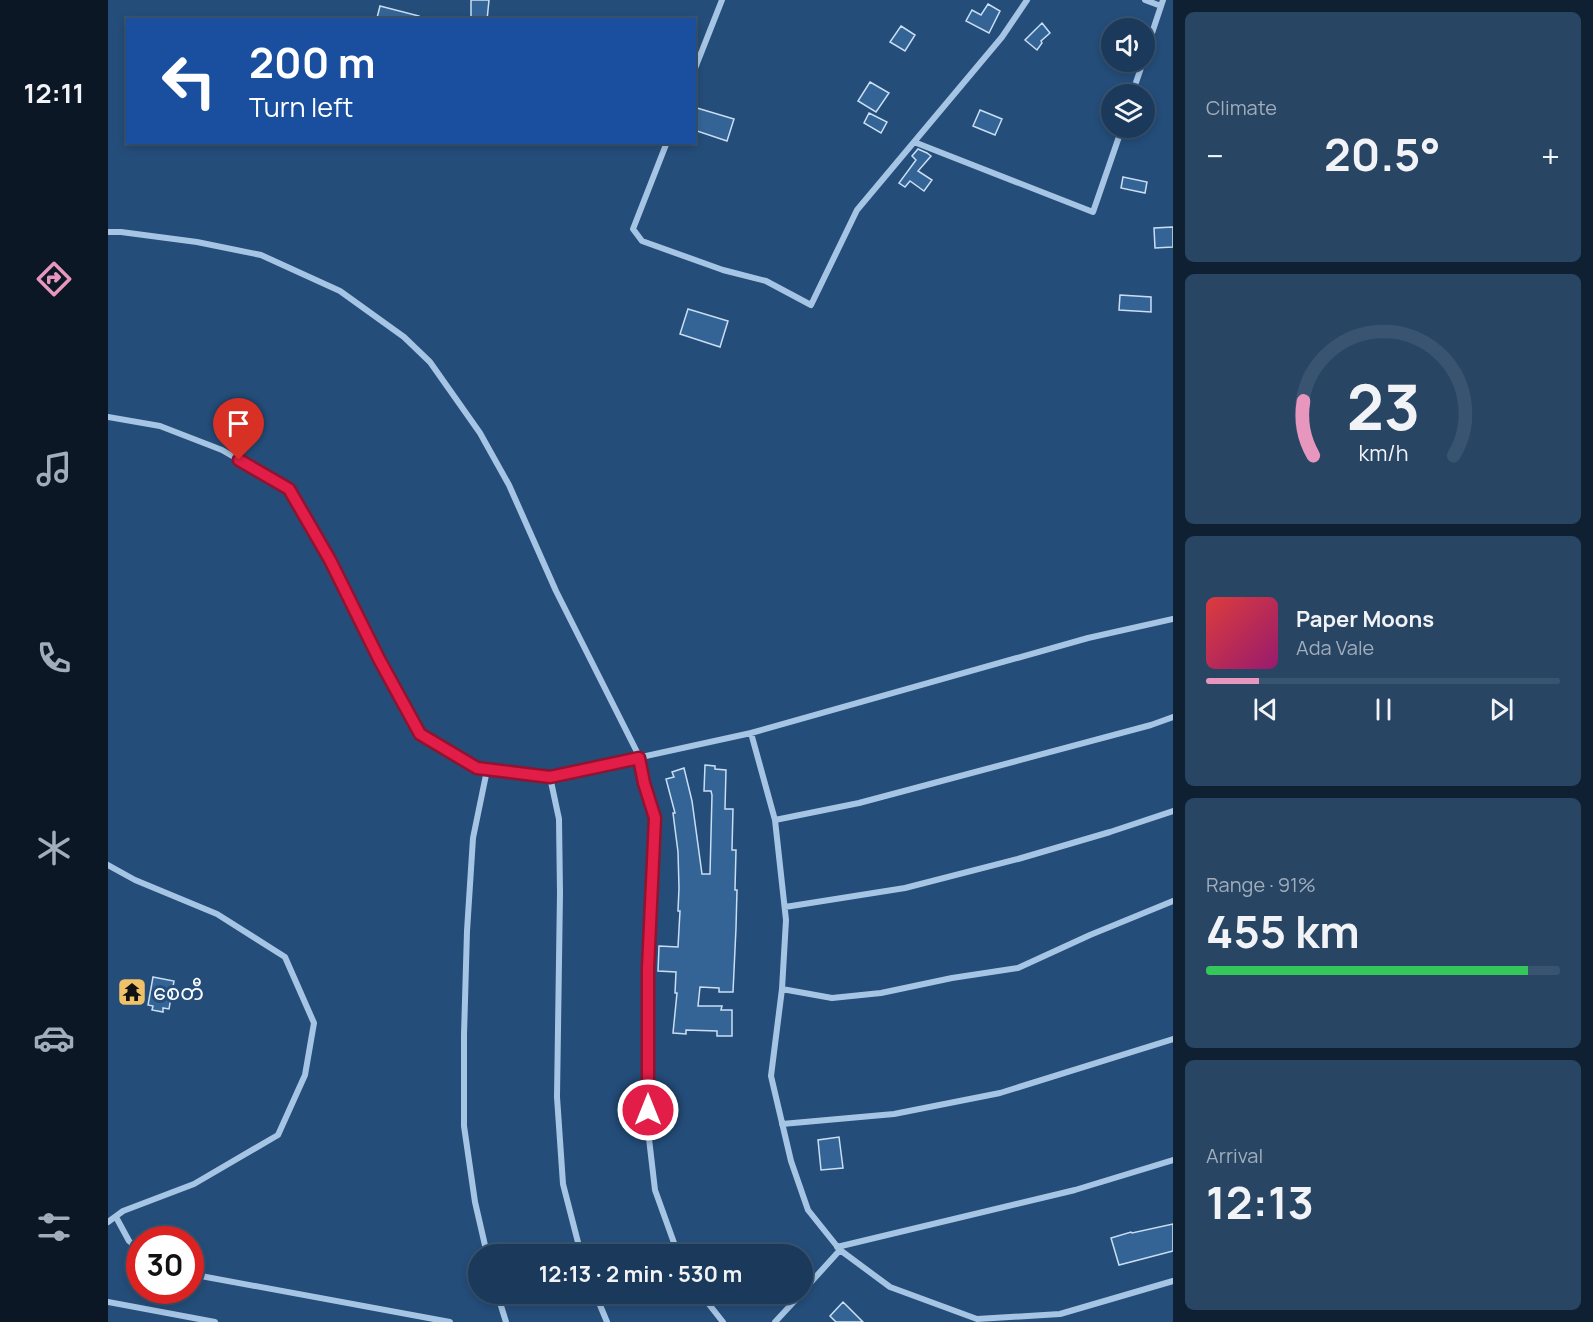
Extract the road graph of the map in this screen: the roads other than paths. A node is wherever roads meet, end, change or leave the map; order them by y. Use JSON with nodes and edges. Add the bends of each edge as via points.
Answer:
{"nodes":[{"id":1,"x":722,"y":0,"type":"edge"},
{"id":2,"x":1027,"y":0,"type":"edge"},
{"id":3,"x":1145,"y":0,"type":"edge"},
{"id":4,"x":1162,"y":3,"type":"edge"},
{"id":5,"x":1155,"y":24,"type":"edge"},
{"id":6,"x":696,"y":66,"type":"edge"},
{"id":7,"x":1119,"y":138,"type":"edge"},
{"id":8,"x":914,"y":142,"type":"junction"},
{"id":9,"x":666,"y":144,"type":"edge"},
{"id":10,"x":108,"y":232,"type":"edge"},
{"id":11,"x":108,"y":417,"type":"edge"},
{"id":12,"x":1173,"y":619,"type":"edge"},
{"id":13,"x":1173,"y":717,"type":"edge"},
{"id":14,"x":751,"y":733,"type":"junction"},
{"id":15,"x":639,"y":758,"type":"junction"},
{"id":16,"x":487,"y":770,"type":"junction"},
{"id":17,"x":550,"y":777,"type":"junction"},
{"id":18,"x":1173,"y":811,"type":"edge"},
{"id":19,"x":775,"y":820,"type":"junction"},
{"id":20,"x":108,"y":865,"type":"edge"},
{"id":21,"x":1173,"y":901,"type":"edge"},
{"id":22,"x":785,"y":908,"type":"junction"},
{"id":23,"x":782,"y":989,"type":"junction"},
{"id":24,"x":1173,"y":1039,"type":"edge"},
{"id":25,"x":782,"y":1124,"type":"junction"},
{"id":26,"x":1173,"y":1160,"type":"edge"},
{"id":27,"x":116,"y":1217,"type":"junction"},
{"id":28,"x":108,"y":1222,"type":"edge"},
{"id":29,"x":126,"y":1235,"type":"edge"},
{"id":30,"x":485,"y":1244,"type":"edge"},
{"id":31,"x":577,"y":1244,"type":"edge"},
{"id":32,"x":675,"y":1244,"type":"edge"},
{"id":33,"x":839,"y":1249,"type":"junction"},
{"id":34,"x":204,"y":1277,"type":"edge"},
{"id":35,"x":813,"y":1280,"type":"edge"},
{"id":36,"x":1173,"y":1281,"type":"edge"},
{"id":37,"x":108,"y":1302,"type":"edge"},
{"id":38,"x":500,"y":1304,"type":"edge"},
{"id":39,"x":600,"y":1304,"type":"edge"},
{"id":40,"x":709,"y":1304,"type":"edge"},
{"id":41,"x":792,"y":1304,"type":"edge"},
{"id":42,"x":190,"y":1320,"type":"edge"},
{"id":43,"x":215,"y":1322,"type":"edge"},
{"id":44,"x":450,"y":1322,"type":"edge"},
{"id":45,"x":506,"y":1322,"type":"edge"},
{"id":46,"x":607,"y":1322,"type":"edge"},
{"id":47,"x":723,"y":1322,"type":"edge"},
{"id":48,"x":775,"y":1322,"type":"edge"}],
"edges":[{"from":1,"to":6,"type":"street"},
{"from":2,"to":8,"type":"street","via":[[1002,37]]},
{"from":3,"to":4,"type":"street"},
{"from":4,"to":5,"type":"street"},
{"from":7,"to":8,"type":"street","via":[[1093,212]]},
{"from":8,"to":9,"type":"street","via":[[857,210],[810,305],[766,281],[642,241],[633,230]]},
{"from":10,"to":15,"type":"street","via":[[197,242],[261,255],[340,291],[404,337],[430,362],[480,433],[509,485],[556,591]]},
{"from":11,"to":16,"type":"street","via":[[160,426],[222,450],[289,489],[420,734]]},
{"from":12,"to":14,"type":"street","via":[[1088,638]]},
{"from":13,"to":19,"type":"street","via":[[859,803]]},
{"from":14,"to":15,"type":"street"},
{"from":14,"to":19,"type":"street"},
{"from":15,"to":17,"type":"street"},
{"from":15,"to":32,"type":"street","via":[[655,818],[648,968],[648,1130],[656,1190]]},
{"from":16,"to":17,"type":"street"},
{"from":16,"to":30,"type":"street","via":[[473,838],[464,1035],[464,1126]]},
{"from":17,"to":31,"type":"street","via":[[559,819],[557,1097],[562,1184]]},
{"from":18,"to":22,"type":"street","via":[[1018,859],[905,888]]},
{"from":19,"to":22,"type":"street"},
{"from":20,"to":27,"type":"street","via":[[217,914],[285,957],[314,1023],[305,1075],[278,1135],[194,1185]]},
{"from":21,"to":23,"type":"street","via":[[1018,968],[832,998]]},
{"from":22,"to":23,"type":"street"},
{"from":23,"to":25,"type":"street","via":[[771,1076]]},
{"from":24,"to":25,"type":"street","via":[[1000,1093],[894,1114]]},
{"from":25,"to":33,"type":"street","via":[[808,1210]]},
{"from":26,"to":33,"type":"street","via":[[1075,1190]]},
{"from":27,"to":28,"type":"street"},
{"from":27,"to":29,"type":"street"},
{"from":33,"to":35,"type":"street"},
{"from":33,"to":36,"type":"street","via":[[890,1287],[977,1319],[1060,1314]]},
{"from":34,"to":44,"type":"street"},
{"from":37,"to":42,"type":"street"},
{"from":38,"to":45,"type":"street"},
{"from":39,"to":46,"type":"street"},
{"from":40,"to":47,"type":"street"},
{"from":41,"to":48,"type":"street"},
{"from":42,"to":43,"type":"street"}]}
